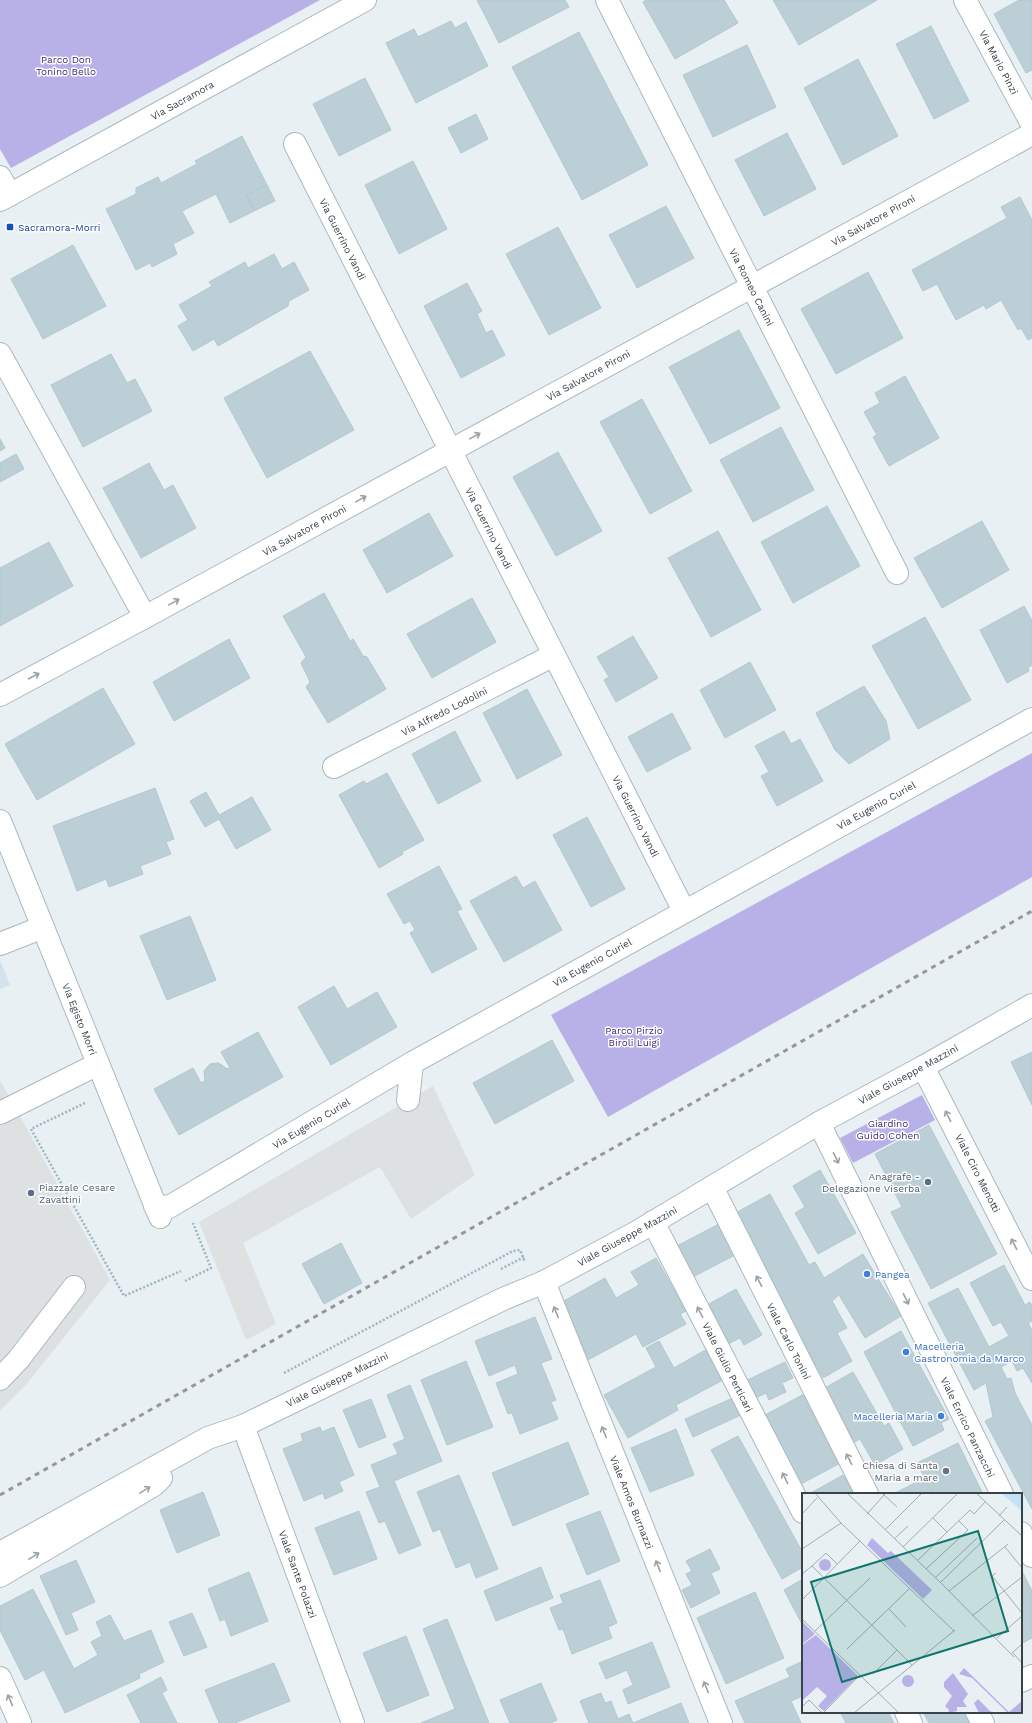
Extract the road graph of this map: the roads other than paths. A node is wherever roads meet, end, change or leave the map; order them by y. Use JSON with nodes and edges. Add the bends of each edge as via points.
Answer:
{"nodes":[{"id":1,"x":365,"y":0,"type":"edge"},
{"id":2,"x":607,"y":0,"type":"edge"},
{"id":3,"x":965,"y":0,"type":"edge"},
{"id":4,"x":1032,"y":124,"type":"edge"},
{"id":5,"x":1032,"y":134,"type":"edge"},
{"id":6,"x":295,"y":144,"type":"dead end"},
{"id":7,"x":3,"y":191,"type":"edge"},
{"id":8,"x":751,"y":287,"type":"junction"},
{"id":9,"x":0,"y":354,"type":"edge"},
{"id":10,"x":450,"y":450,"type":"junction"},
{"id":11,"x":897,"y":573,"type":"dead end"},
{"id":12,"x":145,"y":617,"type":"junction"},
{"id":13,"x":554,"y":655,"type":"junction"},
{"id":14,"x":0,"y":695,"type":"edge"},
{"id":15,"x":1032,"y":719,"type":"edge"},
{"id":16,"x":334,"y":767,"type":"dead end"},
{"id":17,"x":0,"y":821,"type":"edge"},
{"id":18,"x":684,"y":911,"type":"junction"},
{"id":19,"x":43,"y":927,"type":"junction"},
{"id":20,"x":0,"y":944,"type":"edge"},
{"id":21,"x":1032,"y":1005,"type":"edge"},
{"id":22,"x":412,"y":1063,"type":"junction"},
{"id":23,"x":98,"y":1064,"type":"junction"},
{"id":24,"x":923,"y":1067,"type":"junction"},
{"id":25,"x":408,"y":1100,"type":"dead end"},
{"id":26,"x":0,"y":1113,"type":"edge"},
{"id":27,"x":819,"y":1123,"type":"junction"},
{"id":28,"x":712,"y":1187,"type":"junction"},
{"id":29,"x":158,"y":1212,"type":"joint"},
{"id":30,"x":654,"y":1222,"type":"junction"},
{"id":31,"x":1032,"y":1279,"type":"edge"},
{"id":32,"x":538,"y":1284,"type":"junction"},
{"id":33,"x":74,"y":1287,"type":"dead end"},
{"id":34,"x":0,"y":1379,"type":"edge"},
{"id":35,"x":243,"y":1426,"type":"junction"},
{"id":36,"x":208,"y":1438,"type":"junction"},
{"id":37,"x":866,"y":1493,"type":"edge"},
{"id":38,"x":1002,"y":1493,"type":"edge"},
{"id":39,"x":802,"y":1510,"type":"edge"},
{"id":40,"x":1022,"y":1535,"type":"edge"},
{"id":41,"x":0,"y":1553,"type":"edge"},
{"id":42,"x":1032,"y":1556,"type":"edge"},
{"id":43,"x":0,"y":1576,"type":"edge"},
{"id":44,"x":1032,"y":1676,"type":"edge"},
{"id":45,"x":0,"y":1678,"type":"edge"},
{"id":46,"x":1022,"y":1681,"type":"edge"},
{"id":47,"x":906,"y":1713,"type":"edge"},
{"id":48,"x":978,"y":1713,"type":"edge"},
{"id":49,"x":20,"y":1723,"type":"edge"},
{"id":50,"x":354,"y":1723,"type":"edge"},
{"id":51,"x":721,"y":1723,"type":"edge"},
{"id":52,"x":911,"y":1723,"type":"edge"},
{"id":53,"x":983,"y":1723,"type":"edge"}],
"edges":[{"from":1,"to":7,"type":"street","name":"Via Sacramora"},
{"from":2,"to":8,"type":"street","name":"Via Romeo Canini"},
{"from":3,"to":4,"type":"street","name":"Via Mario Pinzi"},
{"from":5,"to":8,"type":"street","name":"Via Salvatore Pironi"},
{"from":6,"to":10,"type":"street","name":"Via Guerrino Vandi"},
{"from":10,"to":8,"type":"street","name":"Via Salvatore Pironi","one_way":true},
{"from":8,"to":11,"type":"street","name":"Via Romeo Canini"},
{"from":9,"to":12,"type":"street"},
{"from":12,"to":10,"type":"street","name":"Via Salvatore Pironi","one_way":true},
{"from":10,"to":13,"type":"street","name":"Via Guerrino Vandi"},
{"from":14,"to":12,"type":"street","name":"Via Salvatore Pironi","one_way":true},
{"from":13,"to":16,"type":"street","name":"Via Alfredo Lodolini"},
{"from":13,"to":18,"type":"street","name":"Via Guerrino Vandi"},
{"from":15,"to":18,"type":"street","name":"Via Eugenio Curiel"},
{"from":17,"to":19,"type":"street","name":"Via Egisto Morri"},
{"from":18,"to":22,"type":"street","name":"Via Eugenio Curiel"},
{"from":19,"to":20,"type":"street"},
{"from":19,"to":23,"type":"street","name":"Via Egisto Morri"},
{"from":21,"to":24,"type":"street","name":"Viale Giuseppe Mazzini"},
{"from":22,"to":25,"type":"street"},
{"from":22,"to":29,"type":"street","name":"Via Eugenio Curiel"},
{"from":23,"to":26,"type":"street"},
{"from":23,"to":29,"type":"street","name":"Via Egisto Morri"},
{"from":24,"to":27,"type":"street","name":"Viale Giuseppe Mazzini"},
{"from":31,"to":24,"type":"street","name":"Viale Ciro Menotti","one_way":true},
{"from":27,"to":28,"type":"street","name":"Viale Giuseppe Mazzini"},
{"from":27,"to":38,"type":"street","name":"Viale Enrico Panzacchi","one_way":true},
{"from":28,"to":30,"type":"street","name":"Viale Giuseppe Mazzini"},
{"from":37,"to":28,"type":"street","name":"Viale Carlo Tonini","one_way":true},
{"from":30,"to":32,"type":"street","name":"Viale Giuseppe Mazzini"},
{"from":39,"to":30,"type":"street","name":"Viale Giulio Perticari","one_way":true},
{"from":32,"to":35,"type":"street","name":"Viale Giuseppe Mazzini"},
{"from":51,"to":32,"type":"street","name":"Viale Amos Burnazzi","one_way":true},
{"from":33,"to":34,"type":"street","via":[[18,1360]]},
{"from":35,"to":36,"type":"street","name":"Viale Giuseppe Mazzini"},
{"from":35,"to":50,"type":"street","name":"Viale Sante Polazzi"},
{"from":36,"to":41,"type":"street","name":"Viale Giuseppe Mazzini"},
{"from":43,"to":36,"type":"street","name":"Viale Giuseppe Mazzini","one_way":true,"via":[[154,1485]]},
{"from":40,"to":42,"type":"street"},
{"from":44,"to":46,"type":"street"},
{"from":49,"to":45,"type":"street","one_way":true},
{"from":47,"to":52,"type":"street"},
{"from":48,"to":53,"type":"street"}]}
